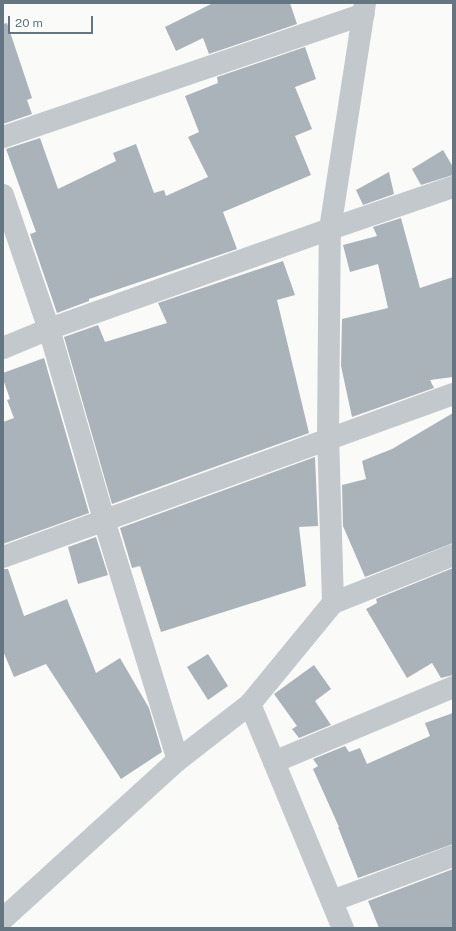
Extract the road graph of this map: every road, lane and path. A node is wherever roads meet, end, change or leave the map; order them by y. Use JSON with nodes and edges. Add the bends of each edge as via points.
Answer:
{"nodes":[{"id":1,"x":364,"y":8,"type":"edge"},
{"id":2,"x":3,"y":137,"type":"edge"},
{"id":3,"x":453,"y":187,"type":"edge"},
{"id":4,"x":3,"y":195,"type":"edge"},
{"id":5,"x":330,"y":229,"type":"junction"},
{"id":6,"x":49,"y":329,"type":"junction"},
{"id":7,"x":3,"y":348,"type":"edge"},
{"id":8,"x":453,"y":394,"type":"edge"},
{"id":9,"x":328,"y":439,"type":"junction"},
{"id":10,"x":104,"y":520,"type":"junction"},
{"id":11,"x":453,"y":555,"type":"edge"},
{"id":12,"x":3,"y":557,"type":"edge"},
{"id":13,"x":333,"y":603,"type":"junction"},
{"id":14,"x":453,"y":687,"type":"edge"},
{"id":15,"x":250,"y":704,"type":"junction"},
{"id":16,"x":178,"y":760,"type":"junction"},
{"id":17,"x":274,"y":762,"type":"junction"},
{"id":18,"x":453,"y":856,"type":"edge"},
{"id":19,"x":332,"y":901,"type":"junction"},
{"id":20,"x":3,"y":919,"type":"edge"},
{"id":21,"x":343,"y":928,"type":"edge"}],
"edges":[{"from":1,"to":2,"type":"street"},
{"from":1,"to":5,"type":"street"},
{"from":3,"to":5,"type":"street"},
{"from":4,"to":6,"type":"street"},
{"from":5,"to":6,"type":"street"},
{"from":5,"to":9,"type":"street"},
{"from":6,"to":7,"type":"street"},
{"from":6,"to":10,"type":"street"},
{"from":8,"to":9,"type":"street"},
{"from":9,"to":10,"type":"street"},
{"from":9,"to":13,"type":"street"},
{"from":10,"to":12,"type":"street"},
{"from":10,"to":16,"type":"street"},
{"from":11,"to":13,"type":"street"},
{"from":13,"to":15,"type":"street"},
{"from":14,"to":17,"type":"street"},
{"from":15,"to":16,"type":"street"},
{"from":15,"to":17,"type":"street"},
{"from":16,"to":20,"type":"street"},
{"from":17,"to":19,"type":"street"},
{"from":18,"to":19,"type":"street"},
{"from":19,"to":21,"type":"street"}]}
